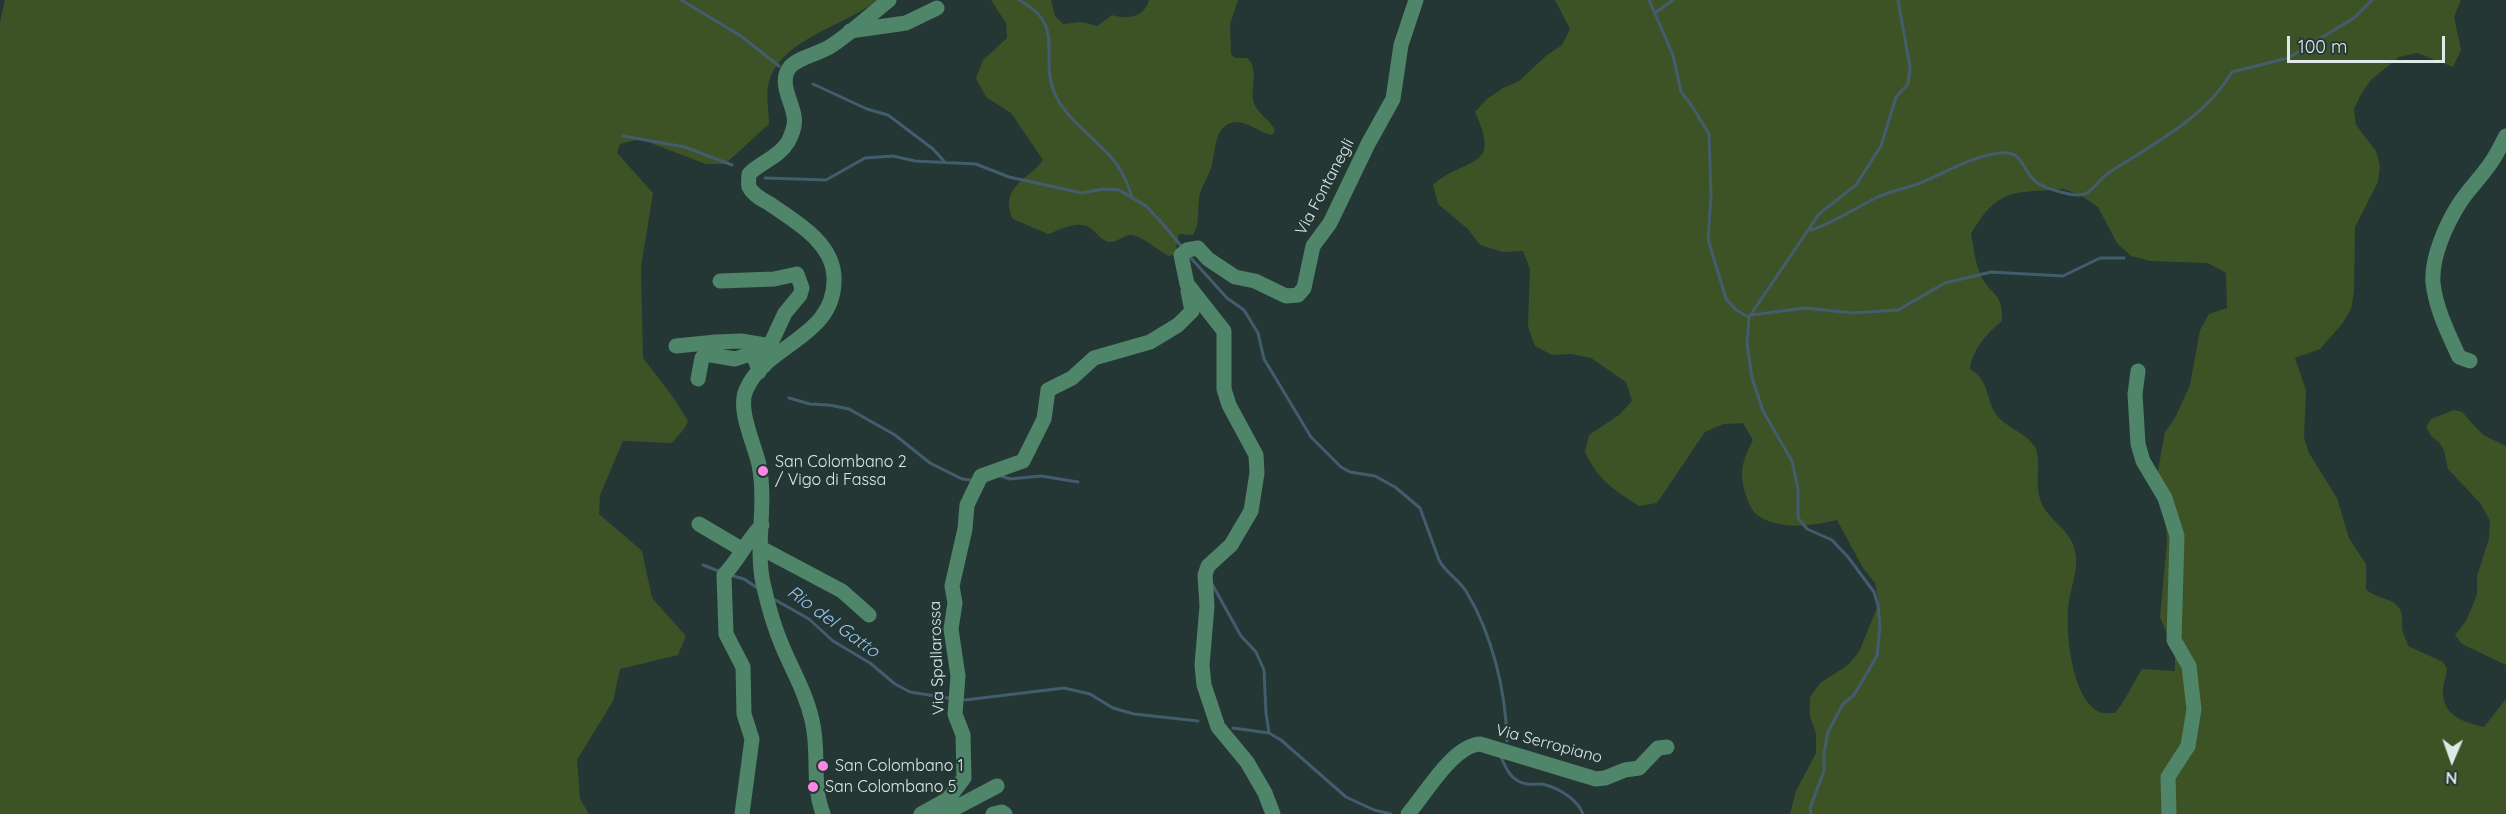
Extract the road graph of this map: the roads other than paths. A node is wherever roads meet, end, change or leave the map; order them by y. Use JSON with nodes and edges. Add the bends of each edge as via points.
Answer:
{"nodes":[{"id":1,"x":889,"y":0,"type":"edge"},
{"id":2,"x":1416,"y":0,"type":"edge"},
{"id":3,"x":937,"y":8,"type":"dead end"},
{"id":4,"x":849,"y":31,"type":"junction"},
{"id":5,"x":2506,"y":136,"type":"edge"},
{"id":6,"x":720,"y":280,"type":"dead end"},
{"id":7,"x":1187,"y":284,"type":"junction"},
{"id":8,"x":676,"y":346,"type":"dead end"},
{"id":9,"x":2470,"y":362,"type":"dead end"},
{"id":10,"x":764,"y":363,"type":"junction"},
{"id":11,"x":2138,"y":371,"type":"dead end"},
{"id":12,"x":698,"y":379,"type":"dead end"},
{"id":13,"x":699,"y":524,"type":"dead end"},
{"id":14,"x":762,"y":525,"type":"junction"},
{"id":15,"x":761,"y":549,"type":"junction"},
{"id":16,"x":743,"y":550,"type":"junction"},
{"id":17,"x":869,"y":615,"type":"dead end"},
{"id":18,"x":1667,"y":747,"type":"dead end"},
{"id":19,"x":997,"y":786,"type":"dead end"},
{"id":20,"x":742,"y":814,"type":"edge"},
{"id":21,"x":823,"y":814,"type":"edge"},
{"id":22,"x":921,"y":814,"type":"edge"},
{"id":23,"x":944,"y":814,"type":"edge"},
{"id":24,"x":993,"y":814,"type":"edge"},
{"id":25,"x":1005,"y":814,"type":"edge"},
{"id":26,"x":1273,"y":814,"type":"edge"},
{"id":27,"x":1408,"y":814,"type":"edge"},
{"id":28,"x":2169,"y":814,"type":"edge"}],
"edges":[{"from":1,"to":4,"type":"street"},
{"from":2,"to":7,"type":"street","name":"Via Fontanegli","via":[[1401,45],[1393,99],[1335,213],[1313,246],[1304,288],[1298,295],[1286,296],[1256,281],[1236,277],[1198,248],[1180,255]]},
{"from":3,"to":4,"type":"street","via":[[906,23]]},
{"from":4,"to":10,"type":"street","via":[[831,46],[790,67],[785,77],[794,128],[776,155],[749,174],[748,186],[755,194],[815,238],[828,255],[834,276],[831,304],[818,323]]},
{"from":5,"to":9,"type":"street","via":[[2451,217],[2433,274],[2444,323],[2459,357]]},
{"from":6,"to":10,"type":"street","via":[[774,279],[797,274],[800,295],[785,313]]},
{"from":7,"to":22,"type":"street","name":"Via Spallarossa","via":[[1190,314],[1150,342],[1094,358],[1072,378],[1048,390],[1044,419],[1023,461],[981,476],[976,485],[968,505],[952,586],[955,603],[951,629],[958,676],[955,714],[963,735],[964,778],[948,799]]},
{"from":7,"to":26,"type":"street","name":"Via Fontanegli","via":[[1224,331],[1224,389],[1256,455],[1257,473],[1251,511],[1231,544],[1208,566],[1205,575],[1204,685],[1218,727],[1247,762]]},
{"from":8,"to":10,"type":"street","via":[[741,341],[765,345]]},
{"from":10,"to":12,"type":"street","via":[[750,354],[735,359],[705,354]]},
{"from":10,"to":14,"type":"street","via":[[743,401],[759,466]]},
{"from":11,"to":28,"type":"street","via":[[2138,444],[2143,461],[2165,498],[2177,536],[2174,640],[2189,666],[2194,709],[2188,746],[2168,777]]},
{"from":13,"to":16,"type":"street"},
{"from":14,"to":15,"type":"street"},
{"from":14,"to":16,"type":"street"},
{"from":15,"to":17,"type":"street","via":[[842,591]]},
{"from":15,"to":21,"type":"street","via":[[762,580],[771,618],[804,691],[812,720],[816,788]]},
{"from":16,"to":20,"type":"street","via":[[724,575],[726,634],[744,667],[744,714],[752,739]]},
{"from":18,"to":27,"type":"street","name":"Via Serropiano","via":[[1658,748],[1638,768],[1596,779],[1480,744],[1471,745],[1449,763]]},
{"from":19,"to":23,"type":"street"},
{"from":24,"to":25,"type":"street"}]}
